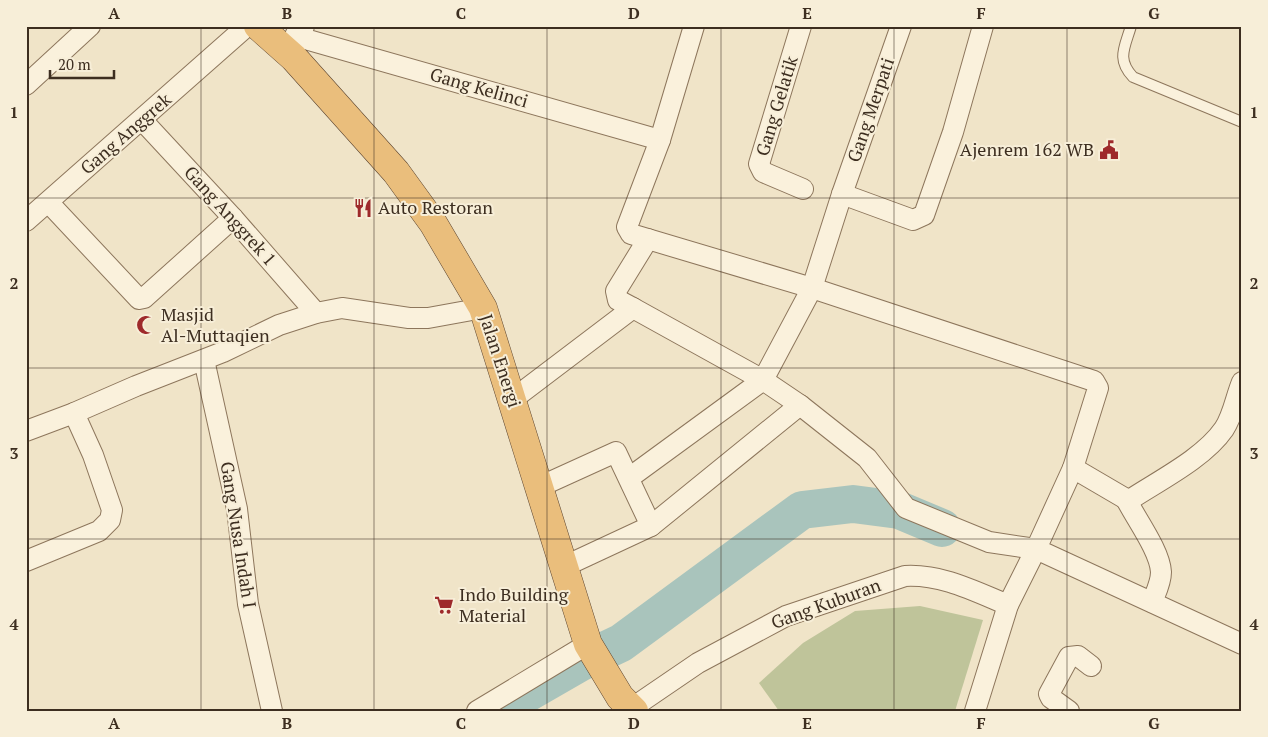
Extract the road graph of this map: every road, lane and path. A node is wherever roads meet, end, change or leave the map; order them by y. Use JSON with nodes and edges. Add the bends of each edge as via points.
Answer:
{"nodes":[{"id":1,"x":90,"y":26,"type":"edge"},
{"id":2,"x":247,"y":26,"type":"edge"},
{"id":3,"x":258,"y":26,"type":"edge"},
{"id":4,"x":694,"y":26,"type":"edge"},
{"id":5,"x":801,"y":26,"type":"edge"},
{"id":6,"x":900,"y":26,"type":"edge"},
{"id":7,"x":983,"y":26,"type":"edge"},
{"id":8,"x":1130,"y":26,"type":"edge"},
{"id":9,"x":296,"y":39,"type":"edge"},
{"id":10,"x":26,"y":85,"type":"edge"},
{"id":11,"x":142,"y":120,"type":"junction"},
{"id":12,"x":1242,"y":122,"type":"edge"},
{"id":13,"x":660,"y":140,"type":"junction"},
{"id":14,"x":803,"y":188,"type":"dead end"},
{"id":15,"x":842,"y":194,"type":"junction"},
{"id":16,"x":49,"y":203,"type":"junction"},
{"id":17,"x":234,"y":218,"type":"junction"},
{"id":18,"x":26,"y":221,"type":"edge"},
{"id":19,"x":648,"y":239,"type":"junction"},
{"id":20,"x":812,"y":288,"type":"junction"},
{"id":21,"x":483,"y":308,"type":"junction"},
{"id":22,"x":633,"y":308,"type":"junction"},
{"id":23,"x":316,"y":313,"type":"junction"},
{"id":24,"x":204,"y":360,"type":"junction"},
{"id":25,"x":763,"y":380,"type":"junction"},
{"id":26,"x":1242,"y":382,"type":"edge"},
{"id":27,"x":513,"y":400,"type":"junction"},
{"id":28,"x":800,"y":405,"type":"junction"},
{"id":29,"x":1237,"y":412,"type":"edge"},
{"id":30,"x":74,"y":414,"type":"junction"},
{"id":31,"x":26,"y":432,"type":"edge"},
{"id":32,"x":1073,"y":468,"type":"junction"},
{"id":33,"x":629,"y":478,"type":"junction"},
{"id":34,"x":539,"y":487,"type":"junction"},
{"id":35,"x":1126,"y":499,"type":"junction"},
{"id":36,"x":650,"y":526,"type":"junction"},
{"id":37,"x":1032,"y":557,"type":"junction"},
{"id":38,"x":26,"y":561,"type":"edge"},
{"id":39,"x":563,"y":567,"type":"junction"},
{"id":40,"x":1152,"y":602,"type":"junction"},
{"id":41,"x":1008,"y":605,"type":"junction"},
{"id":42,"x":1242,"y":644,"type":"edge"},
{"id":43,"x":589,"y":645,"type":"junction"},
{"id":44,"x":1091,"y":666,"type":"dead end"},
{"id":45,"x":633,"y":709,"type":"edge"},
{"id":46,"x":272,"y":711,"type":"edge"},
{"id":47,"x":477,"y":711,"type":"edge"},
{"id":48,"x":975,"y":711,"type":"edge"},
{"id":49,"x":1070,"y":711,"type":"edge"}],
"edges":[{"from":1,"to":10,"type":"street"},
{"from":2,"to":11,"type":"street","name":"Gang Anggrek"},
{"from":3,"to":9,"type":"highway","name":"Jalan Energi"},
{"from":4,"to":13,"type":"street"},
{"from":5,"to":14,"type":"street","name":"Gang Gelatik","via":[[759,164],[763,172]]},
{"from":6,"to":15,"type":"street","name":"Gang Merpati"},
{"from":7,"to":15,"type":"street","via":[[953,132],[924,215],[913,220]]},
{"from":8,"to":12,"type":"lane","via":[[1122,56],[1124,68],[1133,77]]},
{"from":9,"to":13,"type":"street","name":"Gang Kelinci"},
{"from":9,"to":21,"type":"highway","name":"Jalan Energi","via":[[374,147],[415,197]]},
{"from":11,"to":16,"type":"street","name":"Gang Anggrek"},
{"from":11,"to":17,"type":"street","name":"Gang Anggrek 1"},
{"from":13,"to":19,"type":"street","via":[[627,227],[631,234]]},
{"from":15,"to":20,"type":"street","name":"Gang Merpati"},
{"from":16,"to":17,"type":"street","via":[[139,299]]},
{"from":16,"to":18,"type":"street","name":"Gang Anggrek"},
{"from":17,"to":23,"type":"street","name":"Gang Anggrek 1"},
{"from":19,"to":20,"type":"street"},
{"from":19,"to":22,"type":"street","via":[[616,291],[618,300]]},
{"from":20,"to":25,"type":"street","name":"Gang Merpati"},
{"from":20,"to":32,"type":"street","via":[[1094,381],[1098,388]]},
{"from":21,"to":23,"type":"street","via":[[428,318],[342,308]]},
{"from":21,"to":27,"type":"highway","name":"Jalan Energi"},
{"from":22,"to":25,"type":"street"},
{"from":22,"to":27,"type":"street"},
{"from":23,"to":24,"type":"street"},
{"from":24,"to":30,"type":"street","via":[[144,382]]},
{"from":24,"to":46,"type":"street","name":"Gang Nusa Indah I","via":[[237,509],[248,604]]},
{"from":25,"to":28,"type":"street"},
{"from":25,"to":33,"type":"street"},
{"from":26,"to":29,"type":"street"},
{"from":27,"to":34,"type":"highway","name":"Jalan Energi"},
{"from":28,"to":36,"type":"street"},
{"from":28,"to":37,"type":"street","via":[[866,458],[906,508]]},
{"from":29,"to":35,"type":"street","via":[[1225,428],[1187,463],[1131,499]]},
{"from":30,"to":31,"type":"street"},
{"from":30,"to":38,"type":"street","via":[[93,455],[112,510],[110,520],[99,531]]},
{"from":32,"to":35,"type":"street"},
{"from":32,"to":37,"type":"street"},
{"from":33,"to":34,"type":"street","via":[[614,452]]},
{"from":33,"to":36,"type":"street"},
{"from":34,"to":39,"type":"highway","name":"Jalan Energi"},
{"from":35,"to":40,"type":"street","via":[[1158,560],[1161,572]]},
{"from":36,"to":39,"type":"street"},
{"from":37,"to":40,"type":"street"},
{"from":37,"to":41,"type":"street"},
{"from":39,"to":43,"type":"highway","name":"Jalan Energi"},
{"from":40,"to":42,"type":"street"},
{"from":41,"to":45,"type":"street","name":"Gang Kuburan","via":[[947,580],[921,575],[905,576],[786,616],[698,663]]},
{"from":41,"to":48,"type":"street"},
{"from":43,"to":45,"type":"highway","name":"Jalan Energi","via":[[620,697]]},
{"from":43,"to":47,"type":"street"},
{"from":44,"to":49,"type":"street","via":[[1078,656],[1069,656],[1049,694]]}]}
